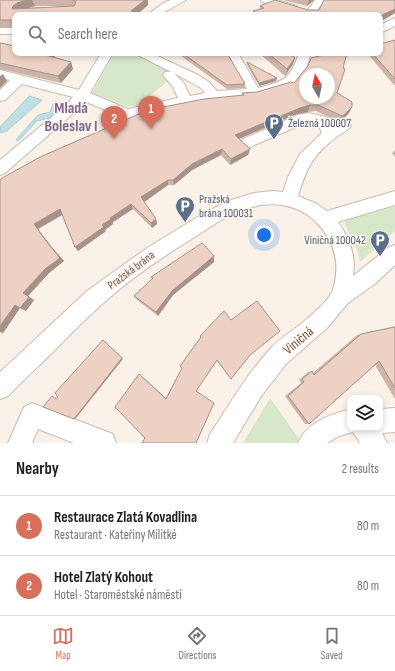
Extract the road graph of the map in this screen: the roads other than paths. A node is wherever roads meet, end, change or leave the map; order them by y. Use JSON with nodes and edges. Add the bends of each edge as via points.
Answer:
{"nodes":[{"id":1,"x":181,"y":0,"type":"edge"},
{"id":2,"x":266,"y":0,"type":"edge"},
{"id":3,"x":322,"y":0,"type":"edge"},
{"id":4,"x":165,"y":2,"type":"edge"},
{"id":5,"x":158,"y":12,"type":"edge"},
{"id":6,"x":305,"y":12,"type":"edge"},
{"id":7,"x":313,"y":12,"type":"edge"},
{"id":8,"x":395,"y":21,"type":"edge"},
{"id":9,"x":383,"y":28,"type":"edge"},
{"id":10,"x":0,"y":31,"type":"edge"},
{"id":11,"x":12,"y":31,"type":"edge"},
{"id":12,"x":395,"y":33,"type":"edge"},
{"id":13,"x":383,"y":35,"type":"edge"},
{"id":14,"x":105,"y":56,"type":"edge"},
{"id":15,"x":148,"y":56,"type":"edge"},
{"id":16,"x":235,"y":56,"type":"edge"},
{"id":17,"x":300,"y":58,"type":"edge"},
{"id":18,"x":0,"y":74,"type":"edge"},
{"id":19,"x":169,"y":75,"type":"dead end"},
{"id":20,"x":19,"y":79,"type":"junction"},
{"id":21,"x":256,"y":93,"type":"junction"},
{"id":22,"x":82,"y":95,"type":"junction"},
{"id":23,"x":214,"y":96,"type":"junction"},
{"id":24,"x":0,"y":97,"type":"edge"},
{"id":25,"x":186,"y":101,"type":"junction"},
{"id":26,"x":344,"y":126,"type":"dead end"},
{"id":27,"x":329,"y":135,"type":"junction"},
{"id":28,"x":248,"y":143,"type":"dead end"},
{"id":29,"x":0,"y":169,"type":"edge"},
{"id":30,"x":395,"y":198,"type":"edge"},
{"id":31,"x":289,"y":199,"type":"junction"},
{"id":32,"x":324,"y":219,"type":"junction"},
{"id":33,"x":395,"y":253,"type":"edge"},
{"id":34,"x":341,"y":296,"type":"junction"},
{"id":35,"x":0,"y":388,"type":"edge"},
{"id":36,"x":395,"y":420,"type":"edge"},
{"id":37,"x":383,"y":421,"type":"edge"},
{"id":38,"x":347,"y":422,"type":"edge"},
{"id":39,"x":365,"y":431,"type":"edge"},
{"id":40,"x":20,"y":443,"type":"edge"},
{"id":41,"x":104,"y":443,"type":"edge"},
{"id":42,"x":219,"y":443,"type":"edge"},
{"id":43,"x":310,"y":443,"type":"edge"},
{"id":44,"x":375,"y":443,"type":"edge"}],
"edges":[{"from":1,"to":4,"type":"street"},
{"from":2,"to":6,"type":"street"},
{"from":3,"to":7,"type":"street","via":[[316,4]]},
{"from":4,"to":5,"type":"street"},
{"from":8,"to":9,"type":"street"},
{"from":10,"to":11,"type":"street"},
{"from":12,"to":13,"type":"street"},
{"from":14,"to":22,"type":"street"},
{"from":15,"to":23,"type":"street","via":[[194,78],[205,85]]},
{"from":16,"to":21,"type":"street"},
{"from":17,"to":21,"type":"street","via":[[299,71],[290,81]]},
{"from":18,"to":20,"type":"street"},
{"from":19,"to":25,"type":"street","via":[[179,85]]},
{"from":20,"to":22,"type":"street"},
{"from":20,"to":24,"type":"street"},
{"from":21,"to":23,"type":"street"},
{"from":22,"to":25,"type":"street","via":[[127,114]]},
{"from":22,"to":29,"type":"street","via":[[70,109]]},
{"from":23,"to":25,"type":"street"},
{"from":26,"to":27,"type":"street"},
{"from":27,"to":28,"type":"street","via":[[327,124],[312,117],[303,118]]},
{"from":27,"to":31,"type":"street","via":[[305,158]]},
{"from":30,"to":32,"type":"street"},
{"from":31,"to":32,"type":"street","name":"Pražská brána","via":[[314,210]]},
{"from":31,"to":35,"type":"street","name":"Pražská brána","via":[[244,199],[160,249],[92,294]]},
{"from":32,"to":34,"type":"street","name":"Pražská brána","via":[[342,246],[346,265]]},
{"from":33,"to":34,"type":"street","name":"Viničná","via":[[369,277]]},
{"from":34,"to":42,"type":"street","name":"Viničná","via":[[320,321],[278,356],[254,387]]},
{"from":36,"to":37,"type":"street"},
{"from":38,"to":43,"type":"street","via":[[334,426],[313,438]]},
{"from":39,"to":44,"type":"street"},
{"from":40,"to":41,"type":"street","via":[[32,415]]}]}
